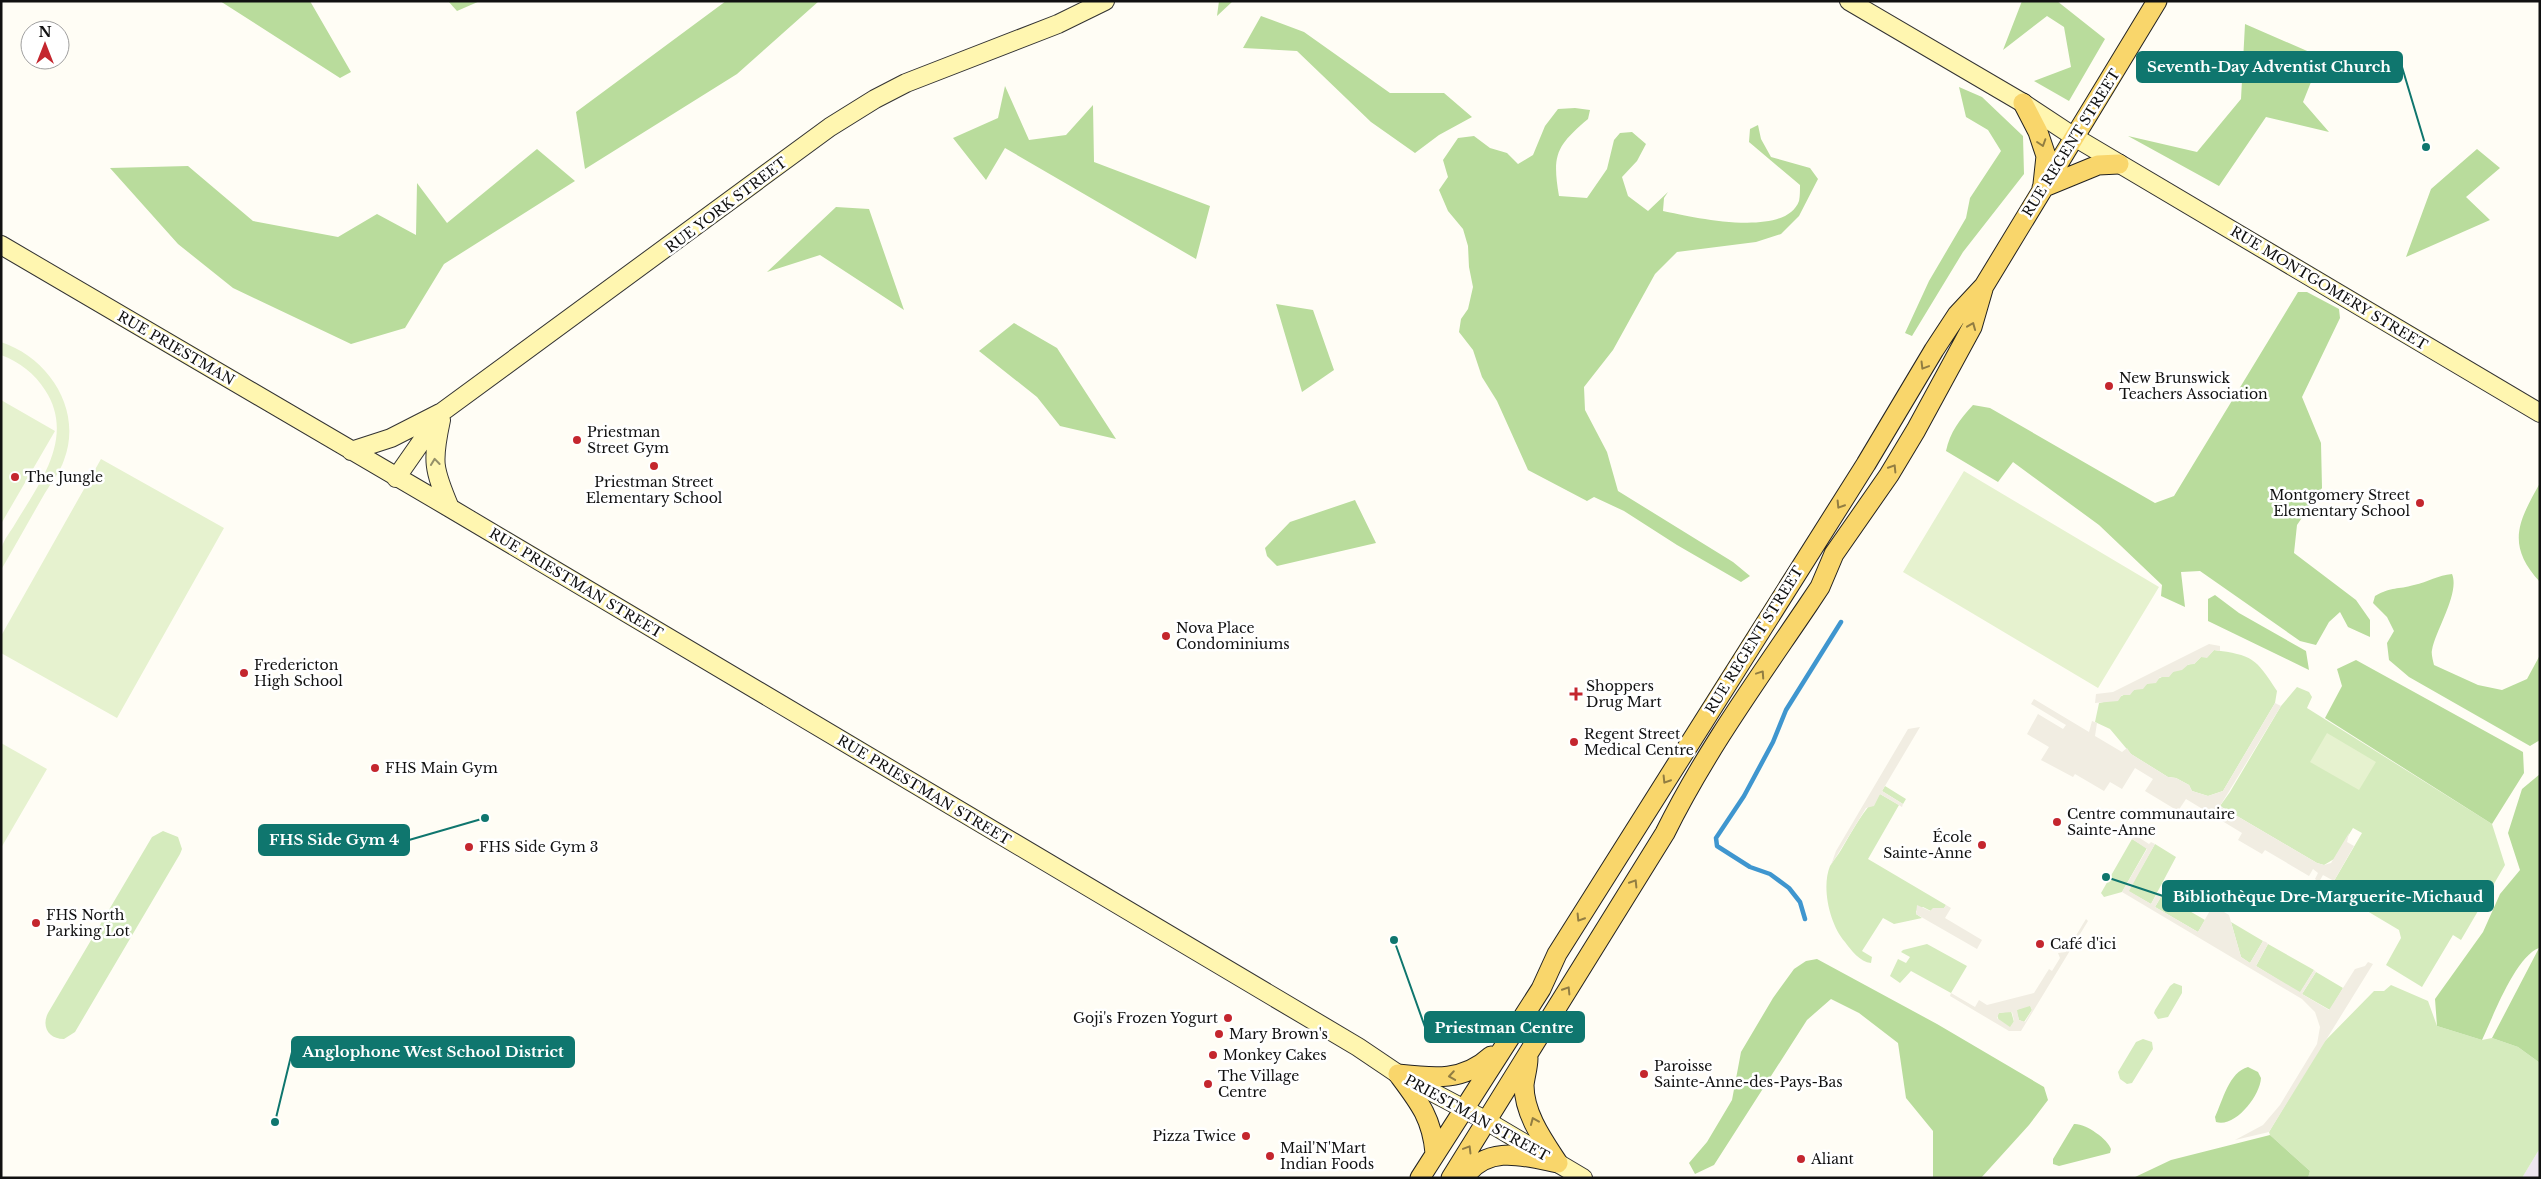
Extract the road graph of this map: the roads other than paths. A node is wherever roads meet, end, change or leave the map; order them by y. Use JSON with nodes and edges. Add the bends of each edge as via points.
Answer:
{"nodes":[{"id":1,"x":1104,"y":1,"type":"edge"},
{"id":2,"x":1849,"y":1,"type":"edge"},
{"id":3,"x":2157,"y":1,"type":"edge"},
{"id":4,"x":2023,"y":103,"type":"junction"},
{"id":5,"x":2076,"y":138,"type":"junction"},
{"id":6,"x":2119,"y":164,"type":"junction"},
{"id":7,"x":2042,"y":188,"type":"junction"},
{"id":8,"x":1,"y":245,"type":"edge"},
{"id":9,"x":1984,"y":286,"type":"junction"},
{"id":10,"x":442,"y":412,"type":"junction"},
{"id":11,"x":2540,"y":413,"type":"edge"},
{"id":12,"x":352,"y":451,"type":"junction"},
{"id":13,"x":1866,"y":464,"type":"junction"},
{"id":14,"x":396,"y":478,"type":"junction"},
{"id":15,"x":1864,"y":507,"type":"junction"},
{"id":16,"x":450,"y":508,"type":"junction"},
{"id":17,"x":1733,"y":675,"type":"junction"},
{"id":18,"x":1724,"y":729,"type":"junction"},
{"id":19,"x":1507,"y":1041,"type":"junction"},
{"id":20,"x":1528,"y":1052,"type":"junction"},
{"id":21,"x":1398,"y":1074,"type":"junction"},
{"id":22,"x":1463,"y":1108,"type":"junction"},
{"id":23,"x":1485,"y":1120,"type":"junction"},
{"id":24,"x":1435,"y":1153,"type":"junction"},
{"id":25,"x":1558,"y":1163,"type":"junction"},
{"id":26,"x":1420,"y":1178,"type":"edge"},
{"id":27,"x":1450,"y":1178,"type":"edge"},
{"id":28,"x":1464,"y":1178,"type":"edge"},
{"id":29,"x":1583,"y":1178,"type":"edge"}],
"edges":[{"from":1,"to":10,"type":"street","name":"RUE YORK STREET","via":[[1058,24],[935,70],[875,99],[823,133]]},
{"from":2,"to":4,"type":"street"},
{"from":3,"to":5,"type":"main road","name":"RUE REGENT STREET"},
{"from":4,"to":5,"type":"street","name":"RUE MONTGOMERY STREET"},
{"from":4,"to":7,"type":"main road","one_way":true,"via":[[2046,156]]},
{"from":5,"to":6,"type":"street","name":"RUE MONTGOMERY STREET"},
{"from":5,"to":7,"type":"main road","name":"RUE REGENT STREET"},
{"from":6,"to":7,"type":"main road","via":[[2098,165]]},
{"from":6,"to":11,"type":"street","name":"RUE MONTGOMERY STREET"},
{"from":7,"to":9,"type":"main road","name":"RUE REGENT STREET"},
{"from":8,"to":12,"type":"street","name":"RUE PRIESTMAN"},
{"from":9,"to":13,"type":"main road","name":"RUE REGENT STREET","one_way":true,"via":[[1943,336]]},
{"from":15,"to":9,"type":"main road","name":"RUE REGENT STREET","one_way":true,"via":[[1912,438],[1972,327]]},
{"from":10,"to":12,"type":"street","via":[[392,438]]},
{"from":10,"to":14,"type":"street","name":"RUE YORK STREET"},
{"from":16,"to":10,"type":"street","one_way":true,"via":[[437,476],[434,454]]},
{"from":12,"to":14,"type":"street"},
{"from":13,"to":15,"type":"main road","via":[[1870,485]]},
{"from":13,"to":17,"type":"main road","name":"RUE REGENT STREET","one_way":true},
{"from":14,"to":16,"type":"street"},
{"from":18,"to":15,"type":"main road","name":"RUE REGENT STREET","one_way":true,"via":[[1820,587],[1834,554]]},
{"from":16,"to":21,"type":"street","name":"RUE PRIESTMAN STREET","via":[[1358,1047]]},
{"from":17,"to":18,"type":"main road","via":[[1738,691]]},
{"from":17,"to":19,"type":"main road","name":"RUE REGENT STREET","one_way":true,"via":[[1557,954],[1541,989]]},
{"from":20,"to":18,"type":"main road","name":"RUE REGENT STREET","one_way":true,"via":[[1665,833]]},
{"from":19,"to":21,"type":"main road","one_way":true,"via":[[1487,1060],[1458,1076],[1437,1078]]},
{"from":19,"to":22,"type":"main road","name":"RUE REGENT STREET"},
{"from":20,"to":23,"type":"main road","name":"RUE REGENT STREET"},
{"from":25,"to":20,"type":"main road","one_way":true,"via":[[1533,1120],[1525,1097]]},
{"from":21,"to":22,"type":"street","name":"PRIESTMAN STREET"},
{"from":21,"to":24,"type":"main road","via":[[1425,1110],[1433,1132]]},
{"from":22,"to":23,"type":"street","name":"PRIESTMAN STREET"},
{"from":22,"to":24,"type":"main road","name":"RUE REGENT STREET"},
{"from":23,"to":25,"type":"street","name":"PRIESTMAN STREET"},
{"from":27,"to":23,"type":"main road","name":"RUE REGENT STREET","one_way":true},
{"from":24,"to":26,"type":"main road","name":"RUE REGENT STREET"},
{"from":25,"to":28,"type":"main road","via":[[1506,1154],[1487,1158],[1469,1170]]},
{"from":25,"to":29,"type":"street","name":"PRIESTMAN STREET"}]}
